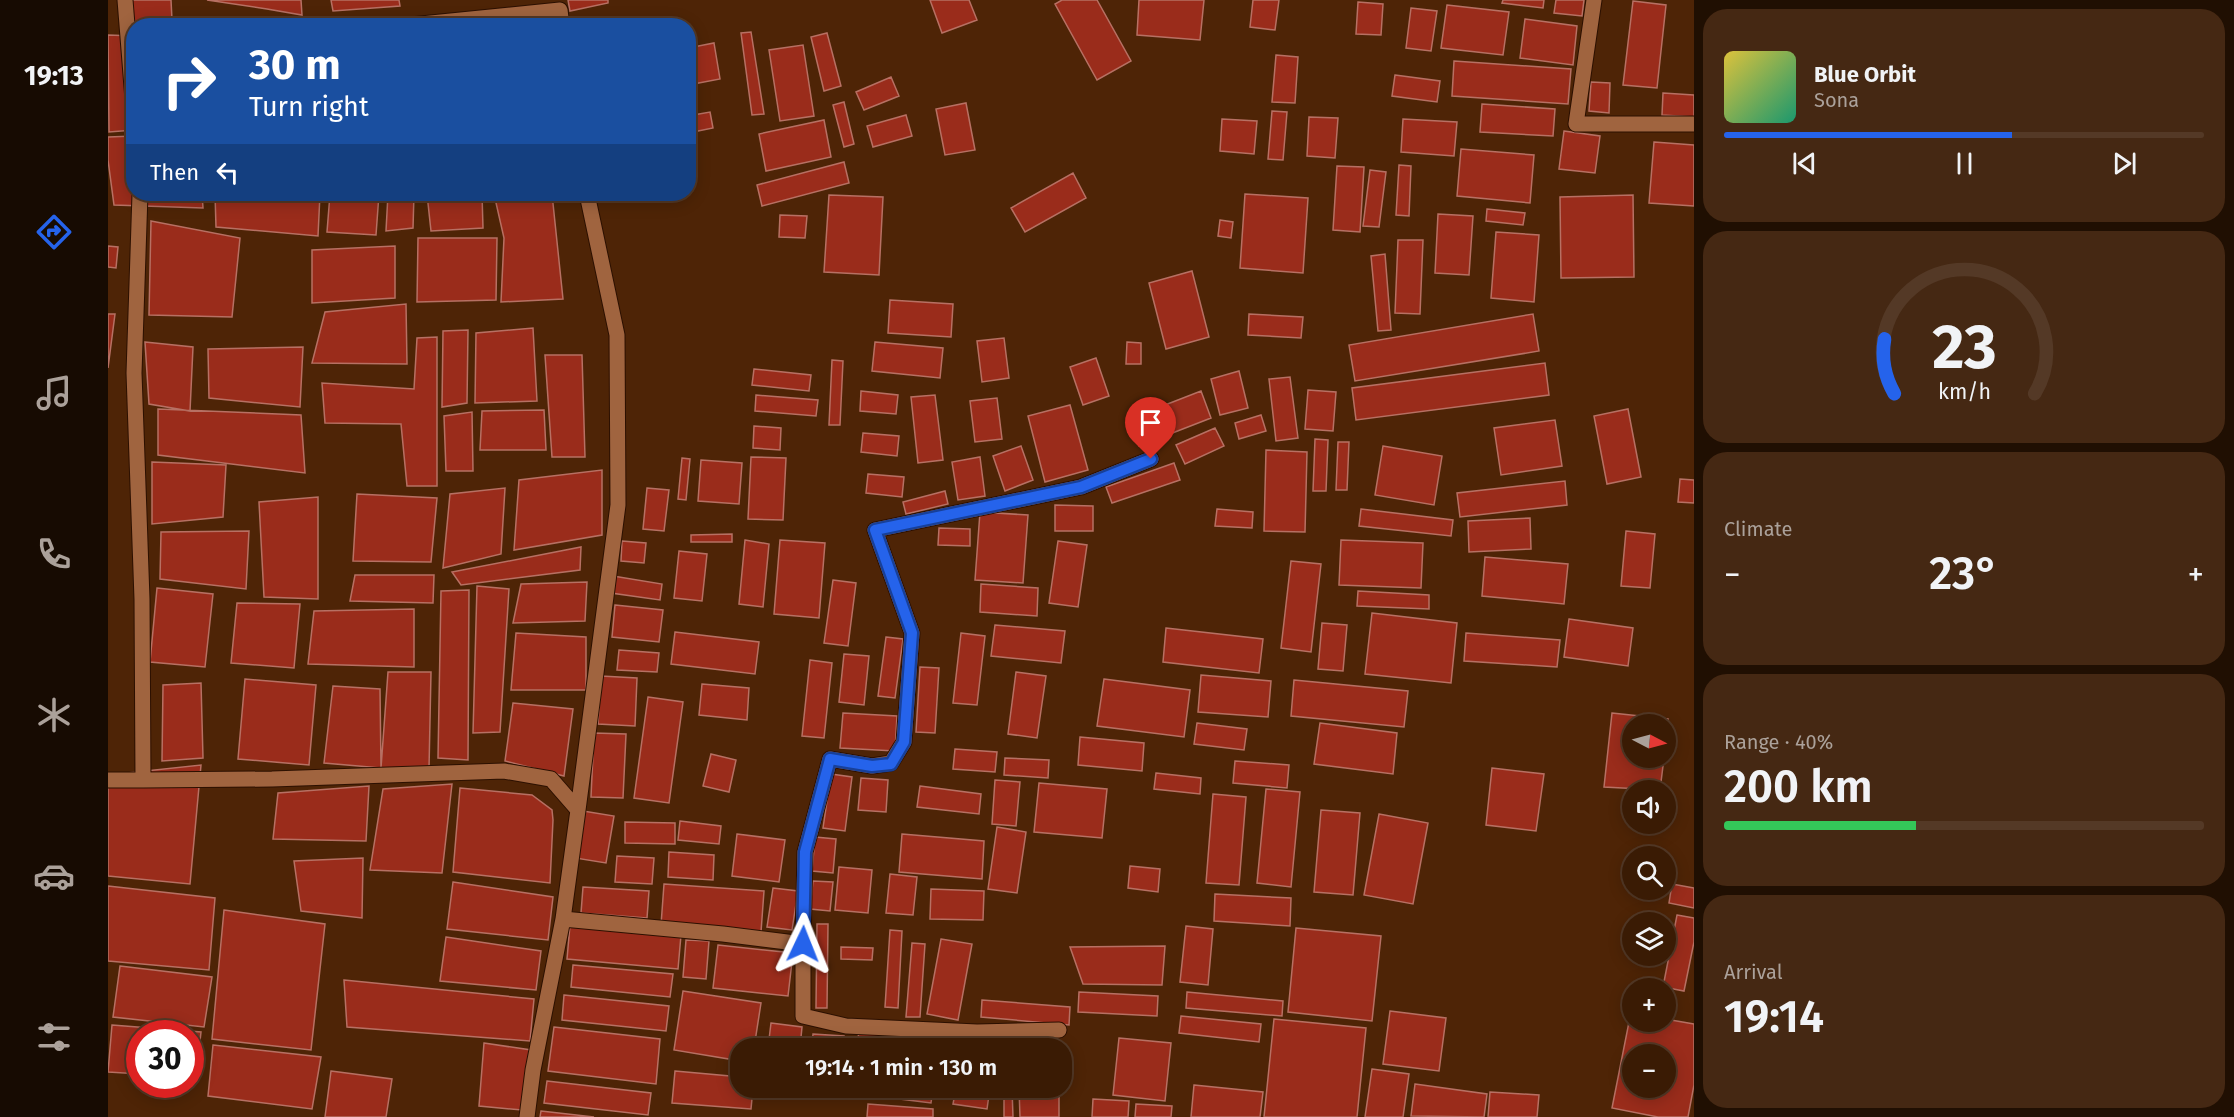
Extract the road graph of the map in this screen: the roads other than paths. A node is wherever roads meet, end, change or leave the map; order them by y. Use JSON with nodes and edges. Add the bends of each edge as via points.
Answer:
{"nodes":[{"id":1,"x":125,"y":0,"type":"edge"},
{"id":2,"x":1593,"y":0,"type":"edge"},
{"id":3,"x":126,"y":18,"type":"edge"},
{"id":4,"x":480,"y":18,"type":"edge"},
{"id":5,"x":561,"y":18,"type":"edge"},
{"id":6,"x":1694,"y":124,"type":"edge"},
{"id":7,"x":140,"y":201,"type":"edge"},
{"id":8,"x":588,"y":201,"type":"edge"},
{"id":9,"x":1151,"y":459,"type":"dead end"},
{"id":10,"x":108,"y":780,"type":"edge"},
{"id":11,"x":143,"y":780,"type":"junction"},
{"id":12,"x":578,"y":810,"type":"junction"},
{"id":13,"x":563,"y":919,"type":"junction"},
{"id":14,"x":803,"y":944,"type":"junction"},
{"id":15,"x":1059,"y":1030,"type":"dead end"},
{"id":16,"x":526,"y":1117,"type":"edge"}],
"edges":[{"from":1,"to":3,"type":"street"},
{"from":2,"to":6,"type":"street","via":[[1576,124]]},
{"from":4,"to":5,"type":"street","via":[[560,10]]},
{"from":7,"to":11,"type":"street","via":[[134,373],[142,598]]},
{"from":8,"to":12,"type":"street","via":[[616,335],[618,506]]},
{"from":9,"to":14,"type":"street","via":[[1081,487],[875,530],[912,633],[904,742],[891,764],[872,766],[830,759],[805,852]]},
{"from":10,"to":11,"type":"street"},
{"from":11,"to":12,"type":"street","via":[[504,771],[551,779]]},
{"from":12,"to":13,"type":"street"},
{"from":13,"to":14,"type":"street"},
{"from":13,"to":16,"type":"street"},
{"from":14,"to":15,"type":"street","via":[[803,1016],[846,1026],[977,1032]]}]}
